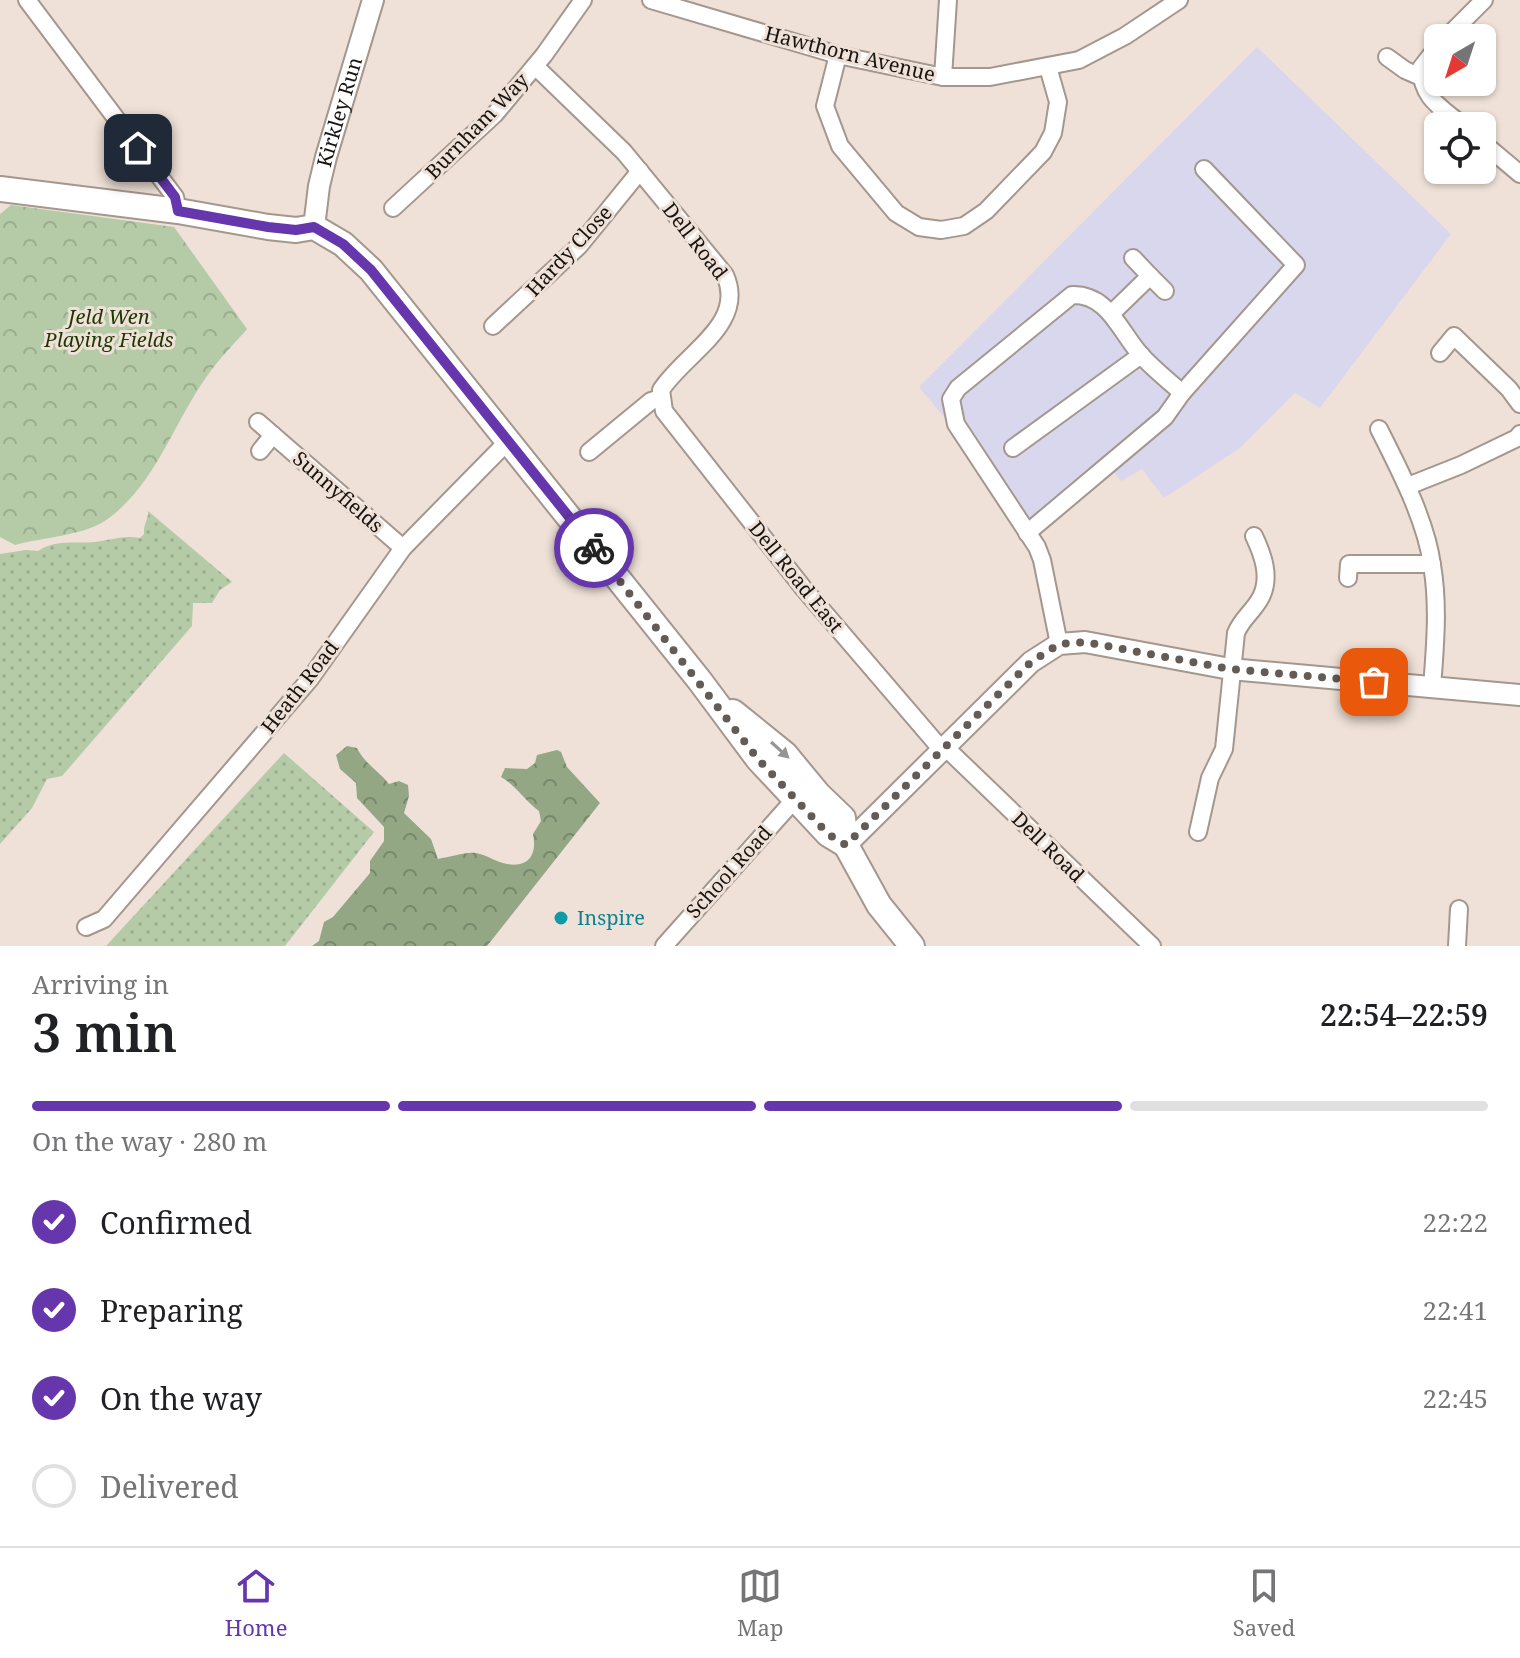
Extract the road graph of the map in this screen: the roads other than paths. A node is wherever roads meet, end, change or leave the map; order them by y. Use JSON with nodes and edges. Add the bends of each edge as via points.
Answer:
{"nodes":[{"id":1,"x":27,"y":0,"type":"edge"},
{"id":2,"x":373,"y":0,"type":"edge"},
{"id":3,"x":583,"y":0,"type":"edge"},
{"id":4,"x":651,"y":0,"type":"edge"},
{"id":5,"x":948,"y":0,"type":"edge"},
{"id":6,"x":1179,"y":0,"type":"edge"},
{"id":7,"x":1484,"y":0,"type":"edge"},
{"id":8,"x":1460,"y":24,"type":"edge"},
{"id":9,"x":838,"y":55,"type":"junction"},
{"id":10,"x":1387,"y":57,"type":"dead end"},
{"id":11,"x":1424,"y":64,"type":"edge"},
{"id":12,"x":535,"y":66,"type":"junction"},
{"id":13,"x":1048,"y":67,"type":"junction"},
{"id":14,"x":943,"y":77,"type":"junction"},
{"id":15,"x":1421,"y":77,"type":"junction"},
{"id":16,"x":1447,"y":112,"type":"edge"},
{"id":17,"x":1496,"y":154,"type":"edge"},
{"id":18,"x":1204,"y":169,"type":"dead end"},
{"id":19,"x":640,"y":171,"type":"junction"},
{"id":20,"x":1520,"y":174,"type":"edge"},
{"id":21,"x":0,"y":189,"type":"edge"},
{"id":22,"x":393,"y":208,"type":"dead end"},
{"id":23,"x":178,"y":211,"type":"junction"},
{"id":24,"x":314,"y":227,"type":"junction"},
{"id":25,"x":1133,"y":258,"type":"dead end"},
{"id":26,"x":1150,"y":276,"type":"junction"},
{"id":27,"x":1165,"y":291,"type":"dead end"},
{"id":28,"x":1111,"y":314,"type":"junction"},
{"id":29,"x":493,"y":326,"type":"dead end"},
{"id":30,"x":1440,"y":353,"type":"dead end"},
{"id":31,"x":1141,"y":355,"type":"junction"},
{"id":32,"x":1182,"y":393,"type":"junction"},
{"id":33,"x":660,"y":398,"type":"junction"},
{"id":34,"x":1520,"y":404,"type":"edge"},
{"id":35,"x":258,"y":422,"type":"dead end"},
{"id":36,"x":1379,"y":429,"type":"dead end"},
{"id":37,"x":1520,"y":434,"type":"edge"},
{"id":38,"x":273,"y":435,"type":"junction"},
{"id":39,"x":508,"y":441,"type":"junction"},
{"id":40,"x":1013,"y":448,"type":"dead end"},
{"id":41,"x":260,"y":451,"type":"dead end"},
{"id":42,"x":589,"y":452,"type":"dead end"},
{"id":43,"x":1408,"y":486,"type":"junction"},
{"id":44,"x":1027,"y":533,"type":"junction"},
{"id":45,"x":1254,"y":536,"type":"dead end"},
{"id":46,"x":403,"y":548,"type":"junction"},
{"id":47,"x":1349,"y":564,"type":"dead end"},
{"id":48,"x":1432,"y":564,"type":"junction"},
{"id":49,"x":1059,"y":644,"type":"junction"},
{"id":50,"x":1230,"y":669,"type":"junction"},
{"id":51,"x":700,"y":681,"type":"junction"},
{"id":52,"x":1432,"y":688,"type":"junction"},
{"id":53,"x":1520,"y":695,"type":"edge"},
{"id":54,"x":944,"y":749,"type":"junction"},
{"id":55,"x":795,"y":799,"type":"junction"},
{"id":56,"x":1198,"y":832,"type":"dead end"},
{"id":57,"x":846,"y":845,"type":"junction"},
{"id":58,"x":1459,"y":909,"type":"dead end"},
{"id":59,"x":86,"y":927,"type":"dead end"},
{"id":60,"x":664,"y":946,"type":"edge"},
{"id":61,"x":912,"y":946,"type":"edge"},
{"id":62,"x":1152,"y":946,"type":"edge"},
{"id":63,"x":1457,"y":946,"type":"edge"}],
"edges":[{"from":1,"to":23,"type":"street","via":[[175,197]]},
{"from":2,"to":24,"type":"street","name":"Kirkley Run","via":[[326,157]]},
{"from":3,"to":12,"type":"street","name":"Burnham Way"},
{"from":4,"to":9,"type":"street","name":"Hawthorn Avenue"},
{"from":5,"to":14,"type":"street"},
{"from":6,"to":13,"type":"street","name":"Hawthorn Avenue","via":[[1079,60]]},
{"from":7,"to":8,"type":"street"},
{"from":9,"to":13,"type":"street","via":[[825,106],[840,146],[896,213],[919,227],[941,230],[964,226],[986,211],[1043,152],[1053,133],[1058,102]]},
{"from":9,"to":14,"type":"street","name":"Hawthorn Avenue"},
{"from":10,"to":15,"type":"street"},
{"from":11,"to":15,"type":"street"},
{"from":12,"to":19,"type":"street","name":"Dell Road"},
{"from":12,"to":22,"type":"street","name":"Burnham Way","via":[[495,114]]},
{"from":13,"to":14,"type":"street","name":"Hawthorn Avenue","via":[[990,77]]},
{"from":15,"to":16,"type":"street","via":[[1428,96]]},
{"from":17,"to":20,"type":"street"},
{"from":18,"to":32,"type":"street","via":[[1296,265]]},
{"from":19,"to":29,"type":"street","name":"Hardy Close","via":[[568,257]]},
{"from":19,"to":33,"type":"street","name":"Dell Road","via":[[725,275],[731,293],[721,324],[665,385]]},
{"from":21,"to":23,"type":"main road"},
{"from":23,"to":24,"type":"main road","via":[[268,227]]},
{"from":24,"to":39,"type":"main road","via":[[371,270]]},
{"from":25,"to":26,"type":"street"},
{"from":26,"to":27,"type":"street"},
{"from":26,"to":28,"type":"street"},
{"from":28,"to":31,"type":"street"},
{"from":28,"to":44,"type":"street","via":[[1100,301],[1072,295],[951,399],[956,424]]},
{"from":30,"to":34,"type":"street","via":[[1459,330]]},
{"from":31,"to":32,"type":"street"},
{"from":31,"to":40,"type":"street"},
{"from":32,"to":44,"type":"street","via":[[1150,432]]},
{"from":33,"to":42,"type":"street","name":"Dell Road"},
{"from":33,"to":54,"type":"street","name":"Dell Road East","via":[[664,411],[804,589]]},
{"from":35,"to":38,"type":"street","name":"Sunnyfields"},
{"from":36,"to":43,"type":"street"},
{"from":37,"to":43,"type":"street"},
{"from":38,"to":41,"type":"street","name":"Sunnyfields"},
{"from":38,"to":46,"type":"street","name":"Sunnyfields"},
{"from":39,"to":46,"type":"street","name":"Heath Road"},
{"from":39,"to":51,"type":"main road"},
{"from":43,"to":48,"type":"street"},
{"from":44,"to":49,"type":"street","via":[[1042,560]]},
{"from":45,"to":50,"type":"street","via":[[1266,582],[1261,598],[1242,618]]},
{"from":46,"to":59,"type":"street","name":"Heath Road","via":[[310,679],[104,919]]},
{"from":47,"to":48,"type":"street"},
{"from":48,"to":52,"type":"street"},
{"from":49,"to":50,"type":"street","via":[[1085,642]]},
{"from":49,"to":54,"type":"street","via":[[1031,662]]},
{"from":50,"to":52,"type":"street"},
{"from":50,"to":56,"type":"street","via":[[1224,749],[1210,778]]},
{"from":51,"to":55,"type":"main road"},
{"from":51,"to":57,"type":"main road","one_way":true,"via":[[785,754],[843,818]]},
{"from":52,"to":53,"type":"street"},
{"from":54,"to":57,"type":"street"},
{"from":54,"to":62,"type":"street","name":"Dell Road"},
{"from":55,"to":57,"type":"main road"},
{"from":55,"to":60,"type":"street","name":"School Road"},
{"from":57,"to":61,"type":"main road","via":[[879,905]]},
{"from":58,"to":63,"type":"street"}]}
